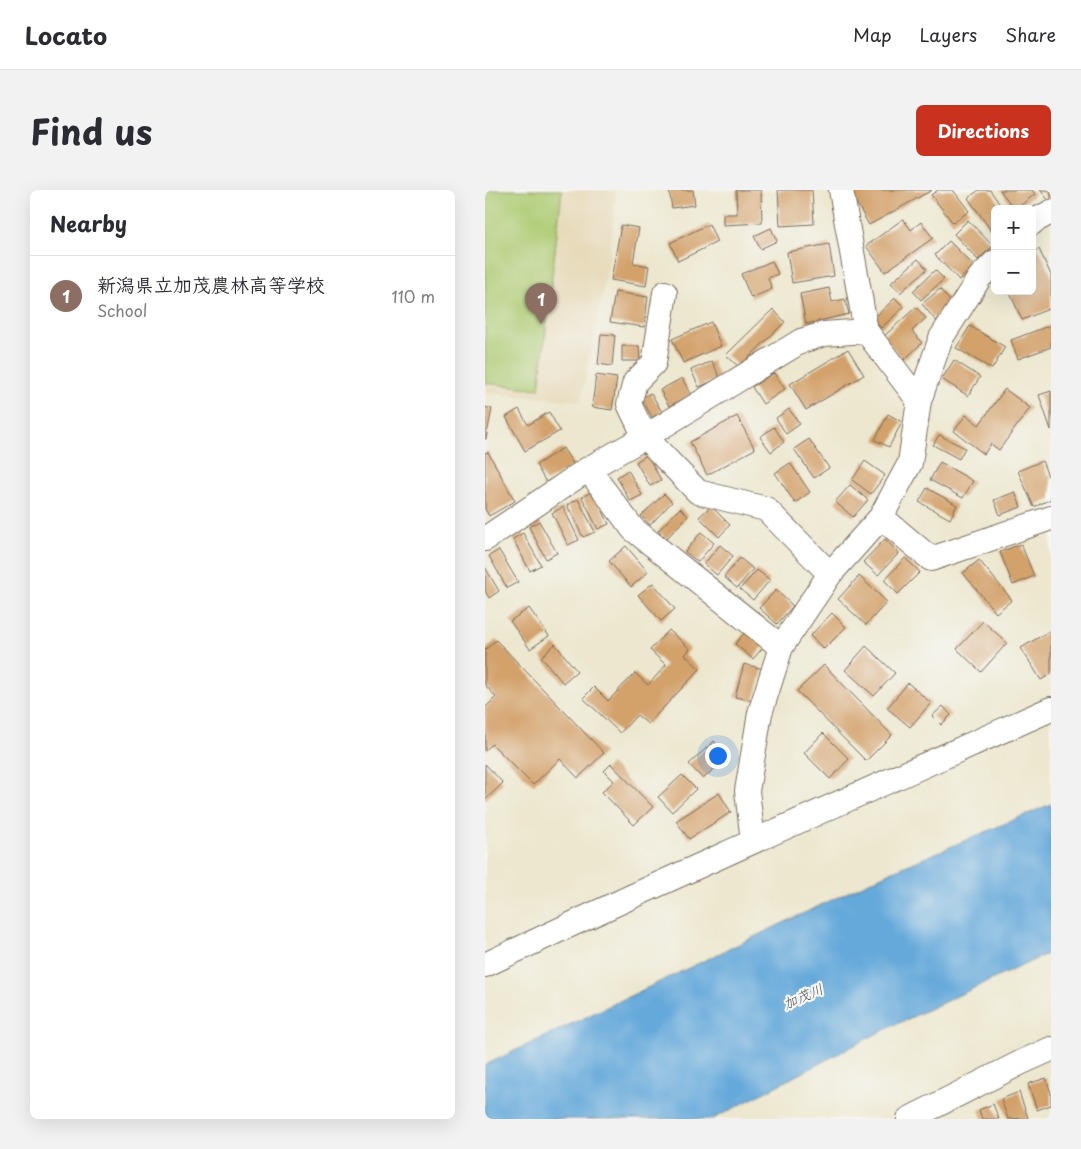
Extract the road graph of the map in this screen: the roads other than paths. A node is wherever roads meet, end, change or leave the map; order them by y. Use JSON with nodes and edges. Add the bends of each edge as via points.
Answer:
{"nodes":[{"id":1,"x":841,"y":190,"type":"edge"},
{"id":2,"x":1051,"y":212,"type":"edge"},
{"id":3,"x":1036,"y":220,"type":"edge"},
{"id":4,"x":991,"y":266,"type":"edge"},
{"id":5,"x":665,"y":292,"type":"dead end"},
{"id":6,"x":866,"y":331,"type":"junction"},
{"id":7,"x":919,"y":401,"type":"junction"},
{"id":8,"x":645,"y":437,"type":"junction"},
{"id":9,"x":588,"y":468,"type":"junction"},
{"id":10,"x":881,"y":517,"type":"junction"},
{"id":11,"x":1051,"y":518,"type":"edge"},
{"id":12,"x":485,"y":539,"type":"edge"},
{"id":13,"x":830,"y":574,"type":"junction"},
{"id":14,"x":781,"y":646,"type":"junction"},
{"id":15,"x":1051,"y":709,"type":"edge"},
{"id":16,"x":753,"y":841,"type":"junction"},
{"id":17,"x":485,"y":965,"type":"edge"},
{"id":18,"x":1051,"y":1049,"type":"edge"},
{"id":19,"x":909,"y":1119,"type":"edge"}],
"edges":[{"from":1,"to":6,"type":"street"},
{"from":2,"to":3,"type":"street"},
{"from":4,"to":7,"type":"street","via":[[979,277],[941,338]]},
{"from":5,"to":8,"type":"street","via":[[654,363],[635,382],[629,404]]},
{"from":6,"to":7,"type":"street"},
{"from":6,"to":8,"type":"street","via":[[823,334],[801,340]]},
{"from":7,"to":10,"type":"street","via":[[910,463]]},
{"from":8,"to":9,"type":"street"},
{"from":8,"to":13,"type":"street","via":[[698,492],[766,508]]},
{"from":9,"to":12,"type":"street"},
{"from":9,"to":14,"type":"street","via":[[633,529]]},
{"from":10,"to":11,"type":"street","via":[[931,559]]},
{"from":10,"to":13,"type":"street"},
{"from":13,"to":14,"type":"street"},
{"from":14,"to":16,"type":"street","via":[[760,713],[747,792]]},
{"from":15,"to":16,"type":"street"},
{"from":16,"to":17,"type":"street"},
{"from":18,"to":19,"type":"street"}]}
